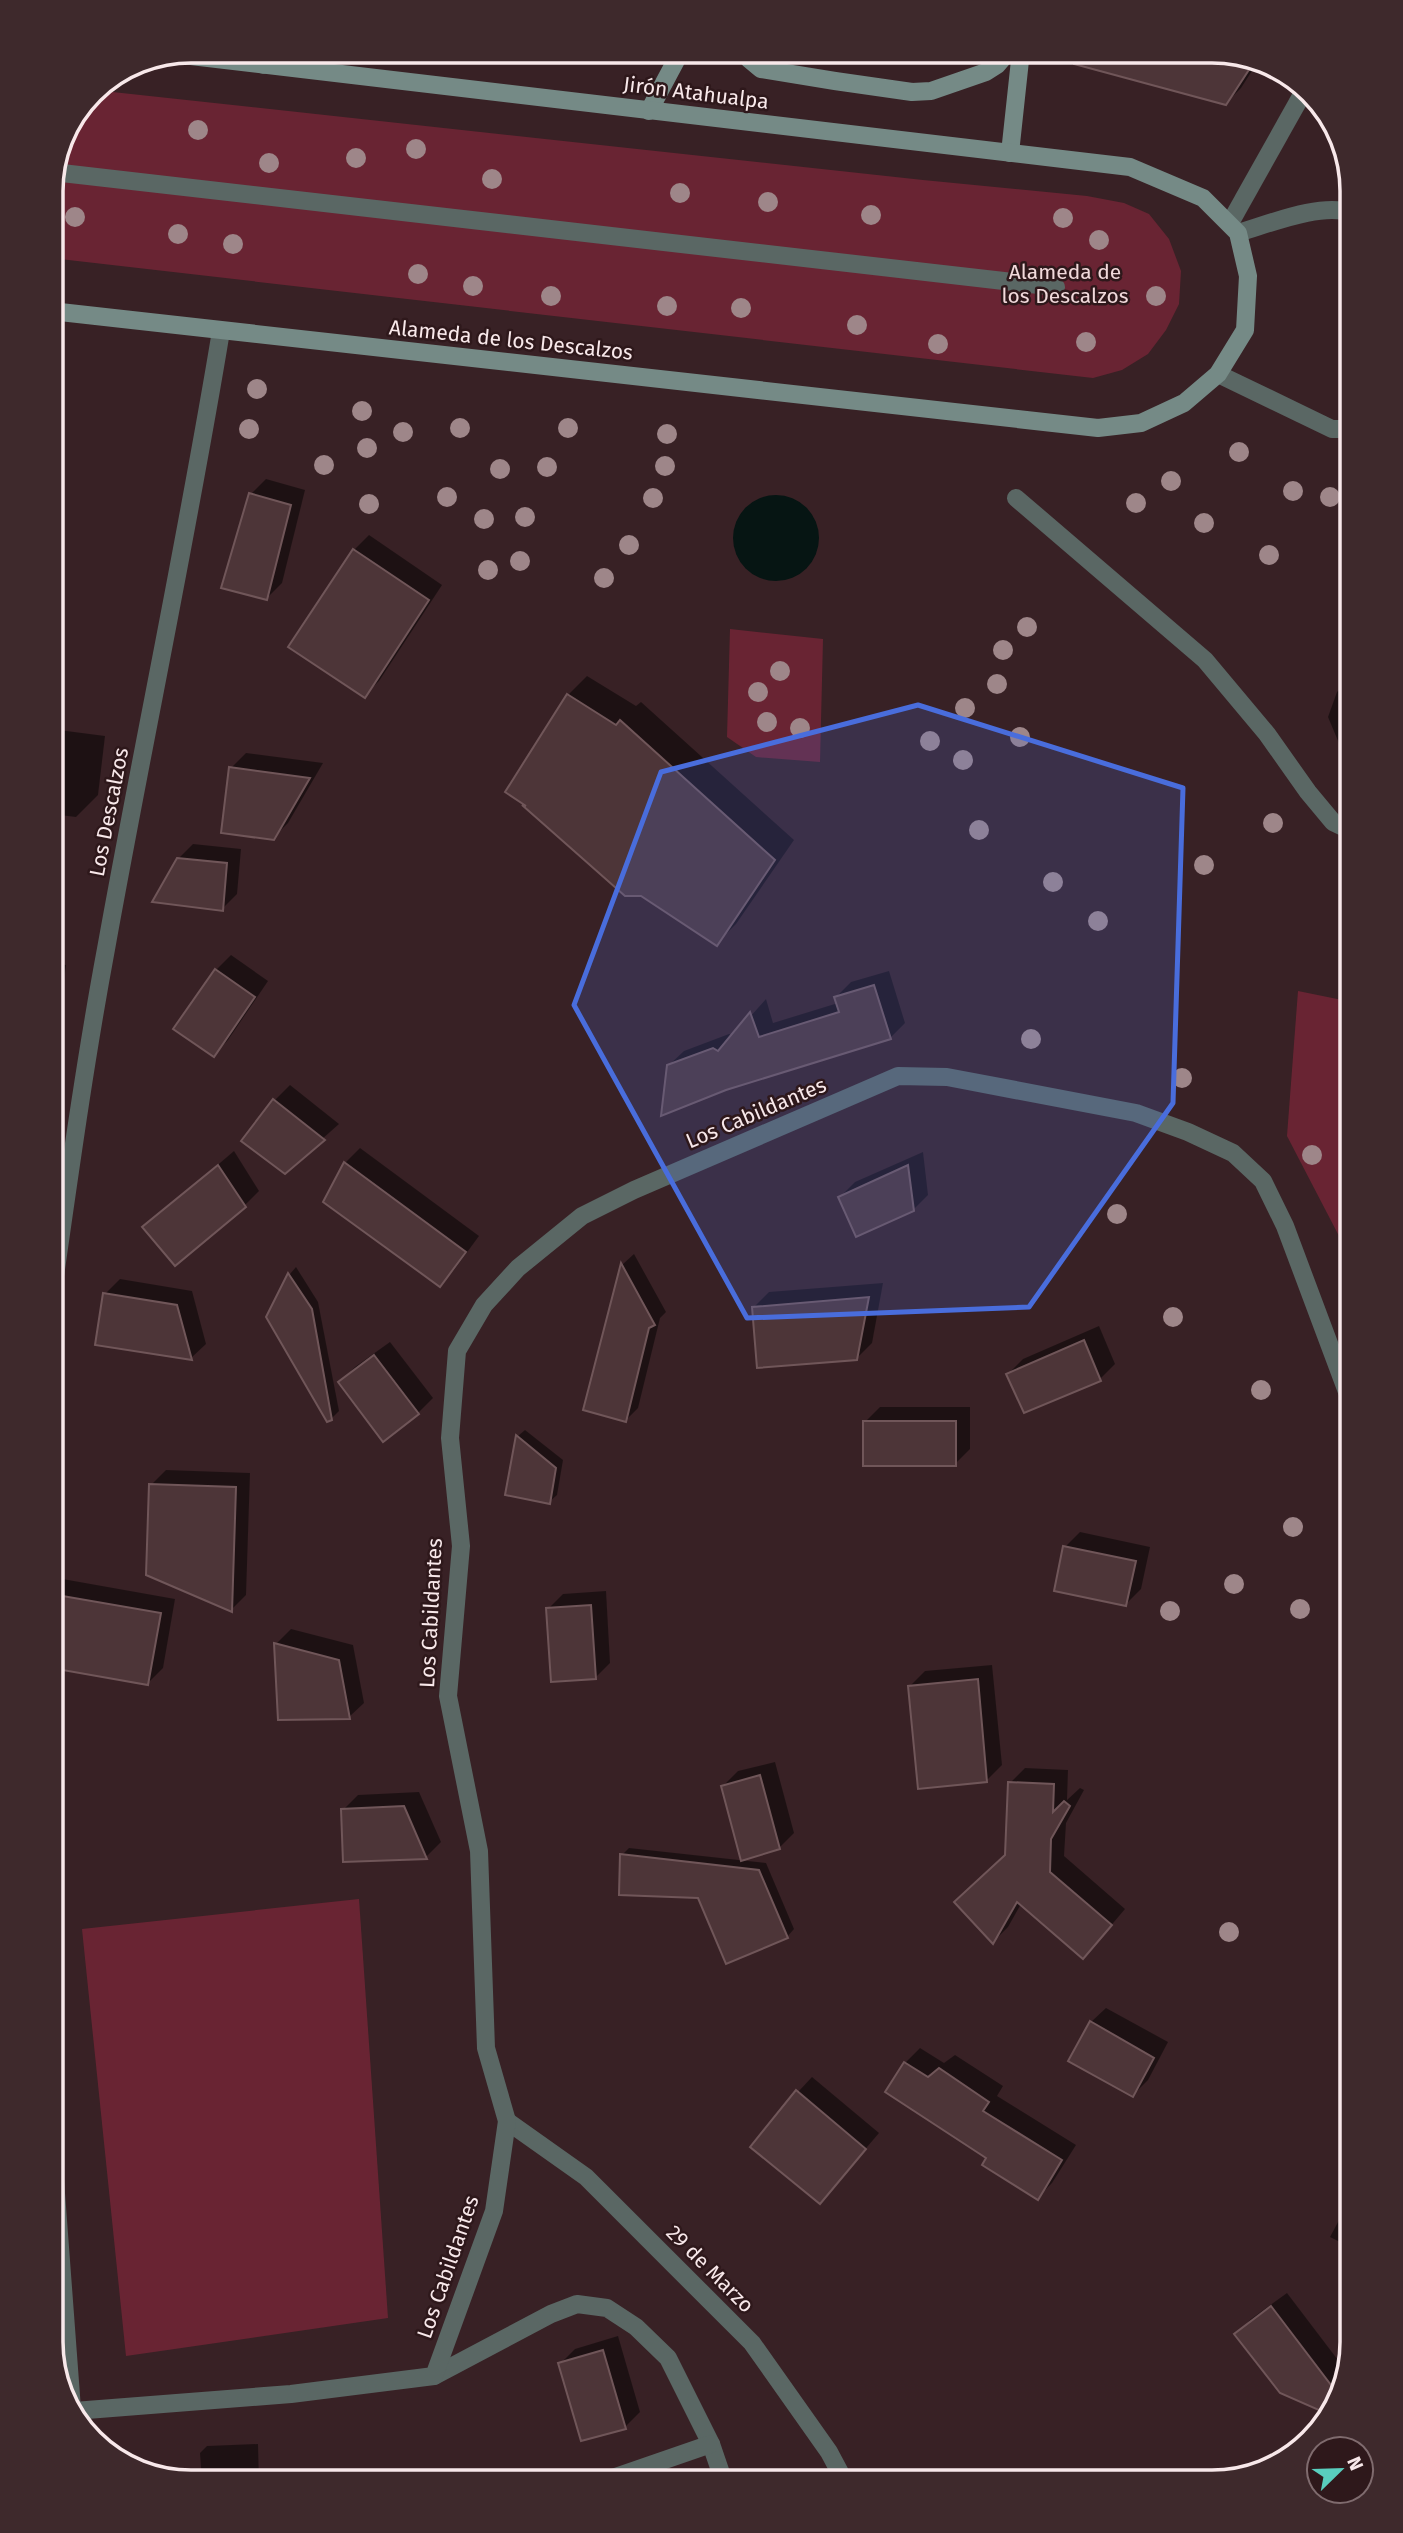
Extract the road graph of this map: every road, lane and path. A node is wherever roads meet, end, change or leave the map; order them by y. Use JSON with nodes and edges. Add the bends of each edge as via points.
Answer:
{"nodes":[{"id":1,"x":301,"y":63,"type":"edge"},
{"id":2,"x":675,"y":63,"type":"edge"},
{"id":3,"x":753,"y":63,"type":"edge"},
{"id":4,"x":1000,"y":63,"type":"edge"},
{"id":5,"x":1020,"y":63,"type":"edge"},
{"id":6,"x":1300,"y":99,"type":"edge"},
{"id":7,"x":649,"y":111,"type":"junction"},
{"id":8,"x":1010,"y":153,"type":"junction"},
{"id":9,"x":64,"y":173,"type":"edge"},
{"id":10,"x":1340,"y":209,"type":"edge"},
{"id":11,"x":1234,"y":228,"type":"junction"},
{"id":12,"x":1056,"y":287,"type":"dead end"},
{"id":13,"x":63,"y":313,"type":"edge"},
{"id":14,"x":221,"y":331,"type":"junction"},
{"id":15,"x":1218,"y":374,"type":"junction"},
{"id":16,"x":1340,"y":429,"type":"edge"},
{"id":17,"x":1016,"y":498,"type":"dead end"},
{"id":18,"x":1340,"y":825,"type":"edge"},
{"id":19,"x":63,"y":1221,"type":"edge"},
{"id":20,"x":1340,"y":1377,"type":"edge"},
{"id":21,"x":507,"y":2121,"type":"junction"},
{"id":22,"x":63,"y":2281,"type":"edge"},
{"id":23,"x":434,"y":2376,"type":"junction"},
{"id":24,"x":71,"y":2386,"type":"edge"},
{"id":25,"x":82,"y":2409,"type":"edge"},
{"id":26,"x":711,"y":2444,"type":"junction"},
{"id":27,"x":636,"y":2470,"type":"edge"},
{"id":28,"x":720,"y":2470,"type":"edge"},
{"id":29,"x":839,"y":2470,"type":"edge"}],
"edges":[{"from":1,"to":7,"type":"street","name":"Jirón Atahualpa"},
{"from":2,"to":7,"type":"street"},
{"from":3,"to":4,"type":"street","via":[[761,69],[912,92],[939,90]]},
{"from":5,"to":8,"type":"street"},
{"from":6,"to":11,"type":"street"},
{"from":7,"to":8,"type":"street","name":"Jirón Atahualpa"},
{"from":8,"to":11,"type":"street","name":"Jirón Atahualpa","via":[[1130,167],[1203,198]]},
{"from":9,"to":12,"type":"street"},
{"from":10,"to":11,"type":"street"},
{"from":11,"to":15,"type":"street","name":"Alameda de los Descalzos","via":[[1248,276],[1245,330]]},
{"from":13,"to":14,"type":"street","name":"Alameda de los Descalzos"},
{"from":14,"to":15,"type":"street","name":"Alameda de los Descalzos","via":[[1098,428],[1141,423],[1184,403]]},
{"from":14,"to":19,"type":"street","name":"Los Descalzos","via":[[106,950]]},
{"from":15,"to":16,"type":"street"},
{"from":17,"to":18,"type":"street","via":[[1206,660],[1308,792]]},
{"from":20,"to":21,"type":"street","name":"Los Cabildantes","via":[[1289,1237],[1263,1181],[1233,1153],[1136,1113],[947,1077],[898,1076],[681,1169],[582,1216],[518,1268],[484,1305],[457,1351],[450,1438],[461,1546],[448,1696],[479,1851],[486,2048]]},
{"from":21,"to":23,"type":"street","name":"Los Cabildantes","via":[[494,2211]]},
{"from":21,"to":29,"type":"street","name":"29 de Marzo","via":[[586,2177],[752,2343]]},
{"from":22,"to":24,"type":"street"},
{"from":23,"to":25,"type":"street","via":[[291,2394]]},
{"from":23,"to":26,"type":"street","via":[[576,2304],[607,2308],[636,2327],[668,2358]]},
{"from":26,"to":27,"type":"street"},
{"from":26,"to":28,"type":"street"}]}
